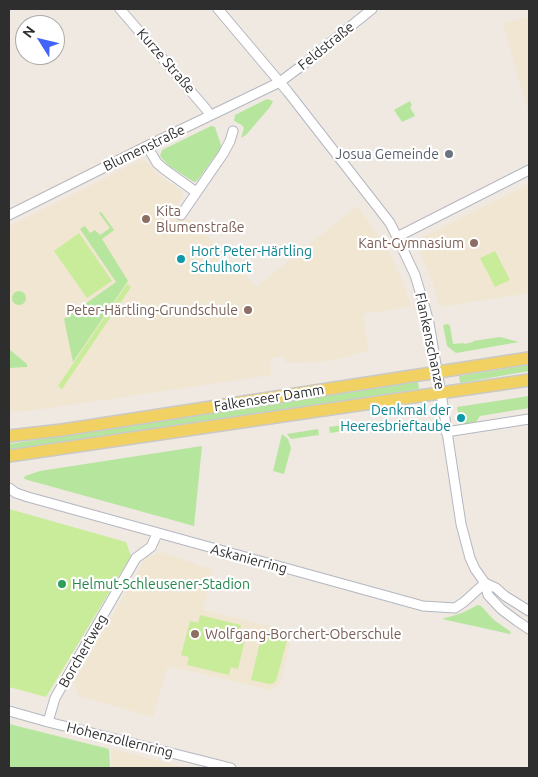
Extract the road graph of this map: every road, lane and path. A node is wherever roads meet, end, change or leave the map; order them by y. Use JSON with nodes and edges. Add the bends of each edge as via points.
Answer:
{"nodes":[{"id":1,"x":120,"y":9,"type":"edge"},
{"id":2,"x":218,"y":9,"type":"edge"},
{"id":3,"x":372,"y":9,"type":"edge"},
{"id":4,"x":280,"y":82,"type":"junction"},
{"id":5,"x":210,"y":115,"type":"junction"},
{"id":6,"x":233,"y":131,"type":"dead end"},
{"id":7,"x":147,"y":146,"type":"junction"},
{"id":8,"x":529,"y":170,"type":"edge"},
{"id":9,"x":196,"y":192,"type":"junction"},
{"id":10,"x":9,"y":215,"type":"edge"},
{"id":11,"x":181,"y":215,"type":"dead end"},
{"id":12,"x":397,"y":237,"type":"junction"},
{"id":13,"x":529,"y":358,"type":"edge"},
{"id":14,"x":437,"y":372,"type":"junction"},
{"id":15,"x":529,"y":380,"type":"edge"},
{"id":16,"x":441,"y":393,"type":"junction"},
{"id":17,"x":529,"y":419,"type":"edge"},
{"id":18,"x":446,"y":432,"type":"junction"},
{"id":19,"x":9,"y":436,"type":"edge"},
{"id":20,"x":9,"y":456,"type":"edge"},
{"id":21,"x":9,"y":488,"type":"edge"},
{"id":22,"x":157,"y":534,"type":"junction"},
{"id":23,"x":485,"y":583,"type":"junction"},
{"id":24,"x":529,"y":611,"type":"edge"},
{"id":25,"x":529,"y":629,"type":"edge"},
{"id":26,"x":9,"y":711,"type":"edge"},
{"id":27,"x":48,"y":722,"type":"junction"},
{"id":28,"x":231,"y":768,"type":"edge"}],
"edges":[{"from":1,"to":5,"type":"street","name":"Kurze Straße"},
{"from":2,"to":4,"type":"street","name":"Flankenschanze"},
{"from":3,"to":4,"type":"street","name":"Feldstraße"},
{"from":4,"to":5,"type":"street","name":"Blumenstraße"},
{"from":4,"to":12,"type":"street","name":"Flankenschanze","via":[[390,223]]},
{"from":5,"to":7,"type":"street","name":"Blumenstraße"},
{"from":6,"to":9,"type":"street","via":[[223,154]]},
{"from":7,"to":9,"type":"street","via":[[157,163]]},
{"from":7,"to":10,"type":"street","name":"Blumenstraße"},
{"from":8,"to":12,"type":"street"},
{"from":9,"to":11,"type":"street"},
{"from":12,"to":14,"type":"street","name":"Flankenschanze","via":[[425,308]]},
{"from":13,"to":14,"type":"main road","name":"Falkenseer Damm"},
{"from":14,"to":16,"type":"street","name":"Flankenschanze"},
{"from":14,"to":19,"type":"main road","name":"Falkenseer Damm"},
{"from":15,"to":16,"type":"main road","name":"Falkenseer Damm"},
{"from":16,"to":18,"type":"street","name":"Flankenschanze"},
{"from":16,"to":20,"type":"main road","name":"Falkenseer Damm"},
{"from":17,"to":18,"type":"street"},
{"from":18,"to":23,"type":"street","name":"Flankenschanze","via":[[463,532],[470,558]]},
{"from":21,"to":22,"type":"street","name":"Askanierring","via":[[28,497]]},
{"from":22,"to":23,"type":"street","name":"Askanierring","via":[[423,606],[455,608]]},
{"from":22,"to":27,"type":"street","name":"Borchertweg","via":[[151,547],[136,558],[56,698]]},
{"from":23,"to":24,"type":"street","name":"Flankenschanze"},
{"from":23,"to":25,"type":"street","name":"Flankenschanze","via":[[488,595],[501,609]]},
{"from":26,"to":27,"type":"street","name":"Hohenzollernring"},
{"from":27,"to":28,"type":"street","name":"Hohenzollernring"}]}
